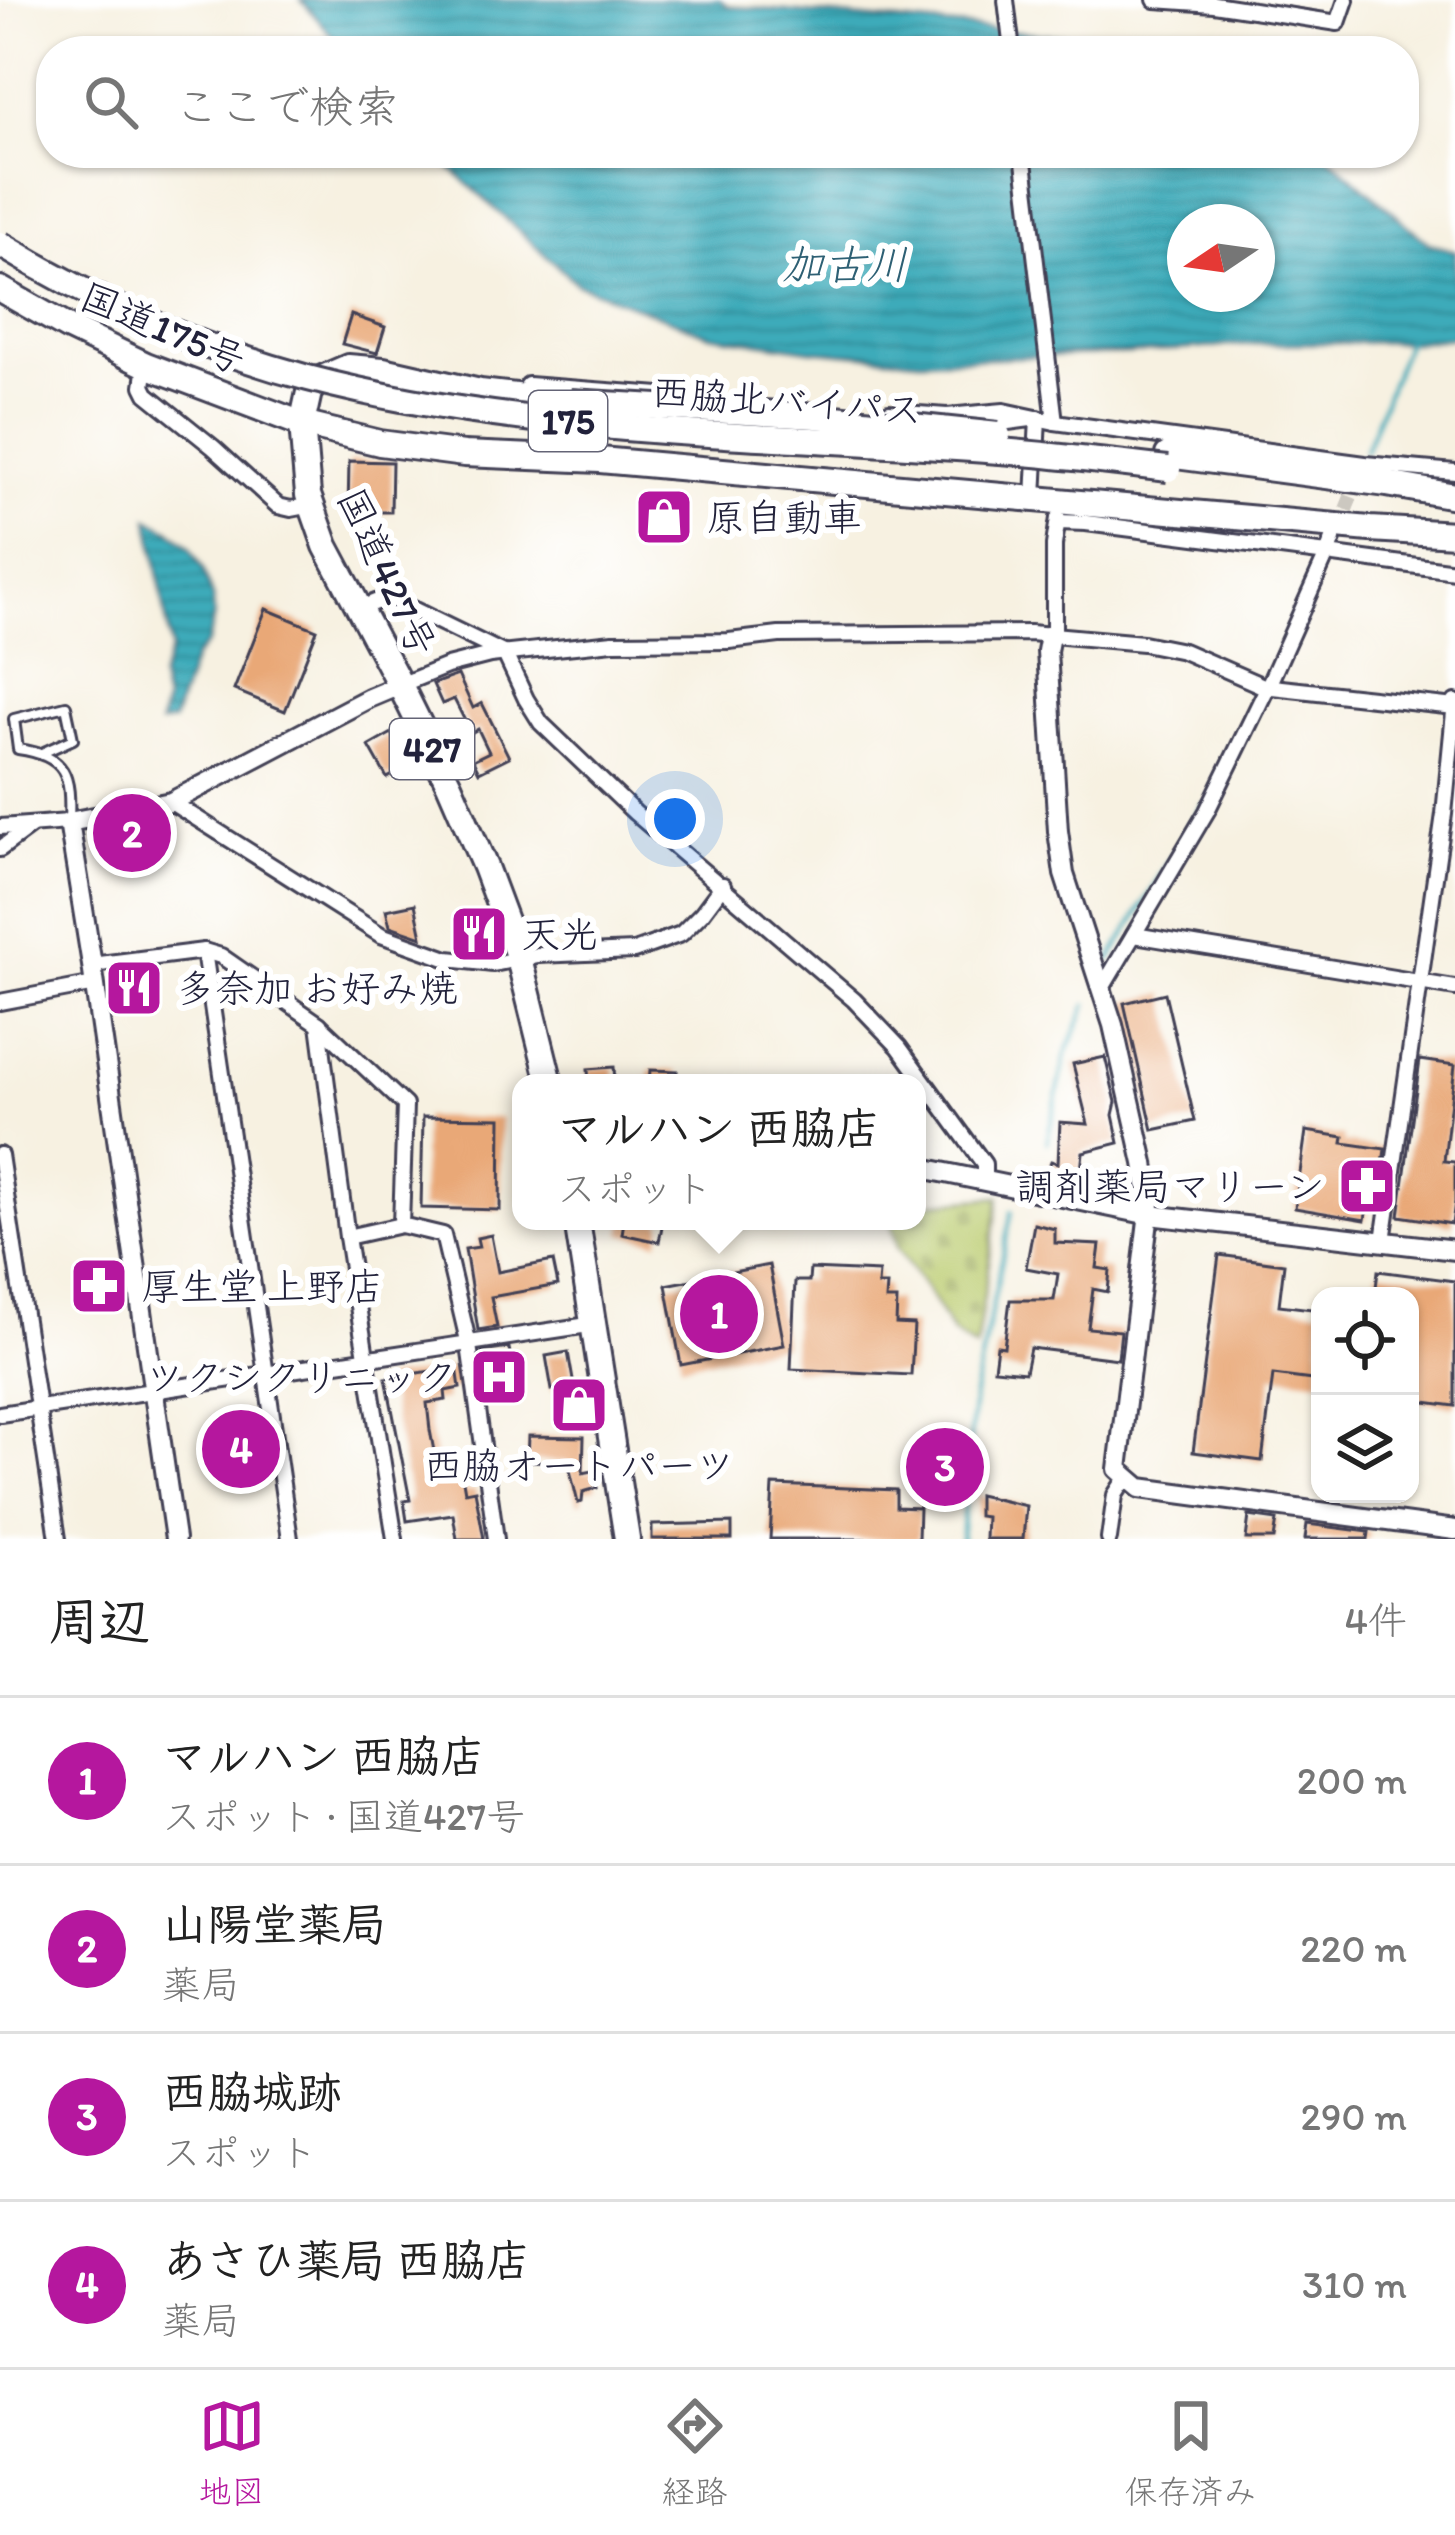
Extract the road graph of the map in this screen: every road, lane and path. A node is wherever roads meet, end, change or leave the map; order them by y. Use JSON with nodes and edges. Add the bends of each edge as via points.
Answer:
{"nodes":[{"id":1,"x":1006,"y":0,"type":"edge"},
{"id":2,"x":1155,"y":0,"type":"edge"},
{"id":3,"x":1346,"y":0,"type":"edge"},
{"id":4,"x":1214,"y":2,"type":"edge"},
{"id":5,"x":1010,"y":36,"type":"edge"},
{"id":6,"x":1026,"y":168,"type":"edge"},
{"id":7,"x":0,"y":244,"type":"edge"},
{"id":8,"x":0,"y":290,"type":"edge"},
{"id":9,"x":146,"y":365,"type":"junction"},
{"id":10,"x":440,"y":384,"type":"junction"},
{"id":11,"x":528,"y":385,"type":"dead end"},
{"id":12,"x":1038,"y":418,"type":"junction"},
{"id":13,"x":1055,"y":422,"type":"junction"},
{"id":14,"x":302,"y":424,"type":"junction"},
{"id":15,"x":1168,"y":462,"type":"junction"},
{"id":16,"x":1455,"y":472,"type":"edge"},
{"id":17,"x":1455,"y":500,"type":"edge"},
{"id":18,"x":312,"y":505,"type":"junction"},
{"id":19,"x":1050,"y":507,"type":"junction"},
{"id":20,"x":1455,"y":534,"type":"edge"},
{"id":21,"x":1334,"y":539,"type":"tunnel mouth"},
{"id":22,"x":1327,"y":554,"type":"junction"},
{"id":23,"x":1455,"y":571,"type":"edge"},
{"id":24,"x":358,"y":608,"type":"junction"},
{"id":25,"x":1050,"y":634,"type":"junction"},
{"id":26,"x":506,"y":654,"type":"junction"},
{"id":27,"x":1263,"y":685,"type":"junction"},
{"id":28,"x":400,"y":686,"type":"junction"},
{"id":29,"x":1455,"y":706,"type":"edge"},
{"id":30,"x":42,"y":753,"type":"junction"},
{"id":31,"x":171,"y":802,"type":"junction"},
{"id":32,"x":1449,"y":815,"type":"edge"},
{"id":33,"x":68,"y":822,"type":"junction"},
{"id":34,"x":31,"y":826,"type":"junction"},
{"id":35,"x":0,"y":827,"type":"edge"},
{"id":36,"x":0,"y":849,"type":"edge"},
{"id":37,"x":723,"y":885,"type":"junction"},
{"id":38,"x":1134,"y":935,"type":"junction"},
{"id":39,"x":204,"y":951,"type":"junction"},
{"id":40,"x":519,"y":958,"type":"junction"},
{"id":41,"x":93,"y":975,"type":"junction"},
{"id":42,"x":1421,"y":982,"type":"junction"},
{"id":43,"x":1455,"y":988,"type":"edge"},
{"id":44,"x":1101,"y":990,"type":"junction"},
{"id":45,"x":0,"y":1002,"type":"edge"},
{"id":46,"x":319,"y":1024,"type":"junction"},
{"id":47,"x":548,"y":1074,"type":"edge"},
{"id":48,"x":919,"y":1074,"type":"edge"},
{"id":49,"x":926,"y":1084,"type":"edge"},
{"id":50,"x":0,"y":1155,"type":"edge"},
{"id":51,"x":926,"y":1169,"type":"edge"},
{"id":52,"x":984,"y":1179,"type":"junction"},
{"id":53,"x":1150,"y":1215,"type":"junction"},
{"id":54,"x":400,"y":1225,"type":"junction"},
{"id":55,"x":579,"y":1230,"type":"edge"},
{"id":56,"x":347,"y":1237,"type":"junction"},
{"id":57,"x":1383,"y":1241,"type":"junction"},
{"id":58,"x":1455,"y":1250,"type":"edge"},
{"id":59,"x":595,"y":1324,"type":"junction"},
{"id":60,"x":469,"y":1346,"type":"junction"},
{"id":61,"x":368,"y":1360,"type":"junction"},
{"id":62,"x":266,"y":1375,"type":"junction"},
{"id":63,"x":152,"y":1392,"type":"junction"},
{"id":64,"x":39,"y":1408,"type":"junction"},
{"id":65,"x":0,"y":1414,"type":"edge"},
{"id":66,"x":1126,"y":1478,"type":"junction"},
{"id":67,"x":1386,"y":1530,"type":"edge"},
{"id":68,"x":1455,"y":1530,"type":"edge"},
{"id":69,"x":58,"y":1539,"type":"edge"},
{"id":70,"x":175,"y":1539,"type":"edge"},
{"id":71,"x":290,"y":1539,"type":"edge"},
{"id":72,"x":395,"y":1539,"type":"edge"},
{"id":73,"x":496,"y":1539,"type":"edge"},
{"id":74,"x":627,"y":1539,"type":"edge"},
{"id":75,"x":1108,"y":1539,"type":"edge"}],
"edges":[{"from":1,"to":5,"type":"street"},
{"from":2,"to":4,"type":"street"},
{"from":3,"to":4,"type":"street","via":[[1338,23]]},
{"from":6,"to":13,"type":"street"},
{"from":7,"to":15,"type":"highway","name":"西脇北バイパス","number":"175","bridge":true,"via":[[184,337],[306,378],[463,411]]},
{"from":8,"to":9,"type":"highway","name":"国道175号","number":"175"},
{"from":9,"to":14,"type":"highway","name":"国道175号","number":"175"},
{"from":9,"to":18,"type":"street","via":[[147,394],[278,506]]},
{"from":10,"to":12,"type":"street","via":[[512,410],[583,418],[938,435]]},
{"from":10,"to":14,"type":"highway","number":"175","via":[[348,368],[309,392]]},
{"from":10,"to":15,"type":"highway","number":"175","bridge":true,"via":[[570,402],[816,416]]},
{"from":11,"to":12,"type":"street"},
{"from":12,"to":13,"type":"street"},
{"from":12,"to":19,"type":"street"},
{"from":13,"to":16,"type":"street","via":[[1363,468]]},
{"from":14,"to":18,"type":"highway","name":"国道427号","number":"427"},
{"from":14,"to":19,"type":"highway","number":"175","via":[[464,454],[600,460]]},
{"from":15,"to":17,"type":"highway","number":"175","via":[[1387,484]]},
{"from":18,"to":24,"type":"highway","name":"国道427号","number":"427"},
{"from":19,"to":20,"type":"highway","number":"175"},
{"from":19,"to":22,"type":"street","via":[[1086,523]]},
{"from":19,"to":25,"type":"street"},
{"from":21,"to":22,"type":"street"},
{"from":22,"to":23,"type":"street"},
{"from":22,"to":27,"type":"street"},
{"from":24,"to":26,"type":"street","via":[[388,597]]},
{"from":24,"to":28,"type":"highway","name":"国道427号","number":"427"},
{"from":25,"to":26,"type":"street","via":[[779,635]]},
{"from":25,"to":27,"type":"street","via":[[1183,651]]},
{"from":25,"to":44,"type":"street","via":[[1064,874]]},
{"from":26,"to":28,"type":"street"},
{"from":26,"to":37,"type":"street","via":[[542,723]]},
{"from":27,"to":29,"type":"street"},
{"from":27,"to":38,"type":"street","via":[[1207,811]]},
{"from":28,"to":31,"type":"street"},
{"from":28,"to":40,"type":"highway","name":"国道427号","number":"427"},
{"from":29,"to":32,"type":"street"},
{"from":30,"to":30,"type":"lane","via":[[18,749],[14,719],[67,706],[74,739]]},
{"from":30,"to":33,"type":"lane","via":[[64,769]]},
{"from":31,"to":33,"type":"street"},
{"from":31,"to":40,"type":"street","via":[[381,935],[448,959]]},
{"from":32,"to":42,"type":"street"},
{"from":33,"to":34,"type":"street"},
{"from":33,"to":41,"type":"street"},
{"from":34,"to":35,"type":"street"},
{"from":34,"to":36,"type":"street"},
{"from":37,"to":40,"type":"street","via":[[681,934],[665,940],[634,951]]},
{"from":37,"to":48,"type":"street","via":[[854,1000]]},
{"from":38,"to":42,"type":"street"},
{"from":38,"to":44,"type":"street"},
{"from":39,"to":41,"type":"street"},
{"from":39,"to":46,"type":"street"},
{"from":39,"to":62,"type":"street"},
{"from":40,"to":47,"type":"highway","name":"国道427号","number":"427"},
{"from":41,"to":45,"type":"street"},
{"from":41,"to":63,"type":"street"},
{"from":42,"to":43,"type":"street"},
{"from":42,"to":57,"type":"street"},
{"from":44,"to":53,"type":"street"},
{"from":46,"to":54,"type":"street","via":[[405,1105]]},
{"from":46,"to":56,"type":"street"},
{"from":49,"to":52,"type":"street","via":[[984,1164]]},
{"from":50,"to":64,"type":"street"},
{"from":51,"to":52,"type":"street"},
{"from":52,"to":53,"type":"street"},
{"from":53,"to":57,"type":"street"},
{"from":53,"to":66,"type":"street","via":[[1118,1469]]},
{"from":54,"to":56,"type":"street"},
{"from":54,"to":60,"type":"street","via":[[443,1235]]},
{"from":55,"to":59,"type":"highway"},
{"from":56,"to":61,"type":"street"},
{"from":57,"to":58,"type":"street"},
{"from":59,"to":60,"type":"street"},
{"from":59,"to":74,"type":"highway"},
{"from":60,"to":61,"type":"street"},
{"from":60,"to":73,"type":"street"},
{"from":61,"to":62,"type":"street"},
{"from":61,"to":72,"type":"street"},
{"from":62,"to":63,"type":"street"},
{"from":62,"to":71,"type":"street"},
{"from":63,"to":64,"type":"street"},
{"from":63,"to":70,"type":"street"},
{"from":64,"to":65,"type":"street"},
{"from":64,"to":69,"type":"street"},
{"from":66,"to":67,"type":"street","via":[[1140,1488]]},
{"from":66,"to":75,"type":"street"},
{"from":67,"to":68,"type":"street"}]}
